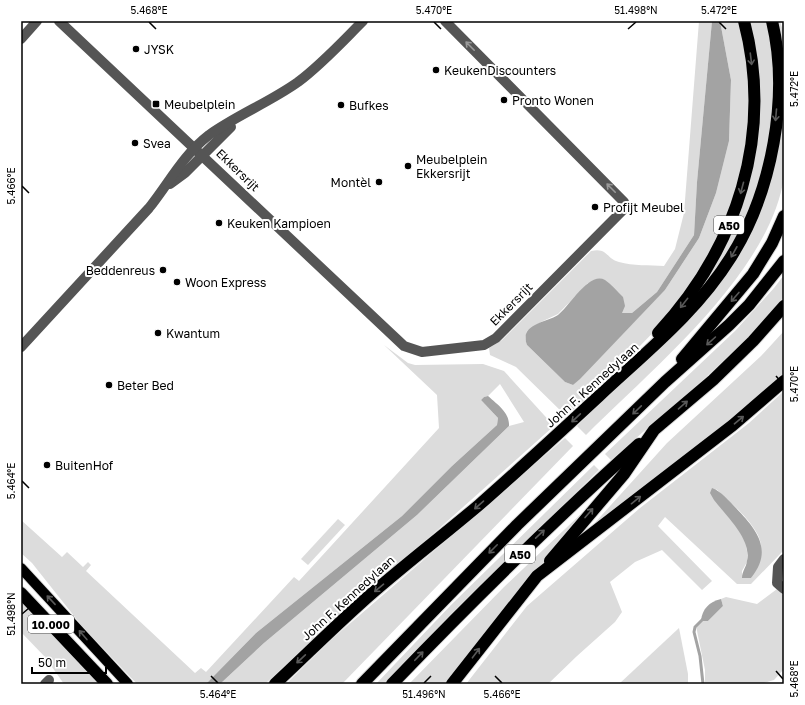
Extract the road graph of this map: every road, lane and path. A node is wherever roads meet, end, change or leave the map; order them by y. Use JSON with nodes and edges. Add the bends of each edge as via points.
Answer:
{"nodes":[{"id":1,"x":37,"y":21,"type":"edge"},
{"id":2,"x":59,"y":21,"type":"edge"},
{"id":3,"x":363,"y":21,"type":"edge"},
{"id":4,"x":445,"y":21,"type":"edge"},
{"id":5,"x":744,"y":21,"type":"edge"},
{"id":6,"x":772,"y":21,"type":"edge"},
{"id":7,"x":21,"y":39,"type":"edge"},
{"id":8,"x":199,"y":152,"type":"junction"},
{"id":9,"x":784,"y":216,"type":"edge"},
{"id":10,"x":784,"y":261,"type":"edge"},
{"id":11,"x":784,"y":306,"type":"edge"},
{"id":12,"x":21,"y":347,"type":"edge"},
{"id":13,"x":784,"y":381,"type":"edge"},
{"id":14,"x":665,"y":382,"type":"junction"},
{"id":15,"x":604,"y":391,"type":"junction"},
{"id":16,"x":654,"y":430,"type":"junction"},
{"id":17,"x":784,"y":559,"type":"edge"},
{"id":18,"x":21,"y":568,"type":"edge"},
{"id":19,"x":537,"y":576,"type":"junction"},
{"id":20,"x":784,"y":589,"type":"edge"},
{"id":21,"x":21,"y":593,"type":"edge"},
{"id":22,"x":107,"y":684,"type":"edge"},
{"id":23,"x":128,"y":684,"type":"edge"},
{"id":24,"x":275,"y":684,"type":"edge"},
{"id":25,"x":362,"y":684,"type":"edge"},
{"id":26,"x":392,"y":684,"type":"edge"},
{"id":27,"x":452,"y":684,"type":"edge"}],
"edges":[{"from":1,"to":7,"type":"street"},
{"from":2,"to":8,"type":"street","name":"Ekkersrijt"},
{"from":3,"to":8,"type":"street","name":"Ekkersrijt","via":[[299,82],[240,117]]},
{"from":8,"to":4,"type":"street","name":"Ekkersrijt","one_way":true,"via":[[404,346],[418,351],[484,346],[500,335],[596,238],[623,210],[624,202]]},
{"from":5,"to":15,"type":"highway","number":"A50","one_way":true,"via":[[755,86],[753,129],[748,166],[731,221],[719,248],[692,292],[672,318]]},
{"from":6,"to":15,"type":"highway","name":"John F. Kennedylaan","one_way":true,"via":[[779,85],[774,138],[770,164],[759,200],[745,232],[702,299],[639,361]]},
{"from":8,"to":12,"type":"street","name":"Ekkersrijt","via":[[185,173],[166,187]]},
{"from":9,"to":14,"type":"highway","number":"A50","one_way":true,"via":[[772,243],[753,274],[703,332]]},
{"from":10,"to":14,"type":"highway","number":"A50","one_way":true,"via":[[749,305]]},
{"from":16,"to":11,"type":"highway","number":"A50","one_way":true,"via":[[713,380]]},
{"from":19,"to":13,"type":"highway","one_way":true,"via":[[734,425]]},
{"from":14,"to":25,"type":"highway","number":"A50","one_way":true,"via":[[517,524]]},
{"from":15,"to":24,"type":"highway","name":"John F. Kennedylaan","one_way":true,"via":[[529,461],[363,602]]},
{"from":19,"to":16,"type":"highway","number":"A50","one_way":true,"via":[[624,474]]},
{"from":26,"to":16,"type":"highway","number":"A50","one_way":true,"via":[[538,536]]},
{"from":17,"to":20,"type":"street","via":[[778,567],[777,583]]},
{"from":23,"to":18,"type":"main road","number":"10.000","one_way":true},
{"from":27,"to":19,"type":"highway","one_way":true},
{"from":21,"to":22,"type":"highway","number":"10.000"}]}
